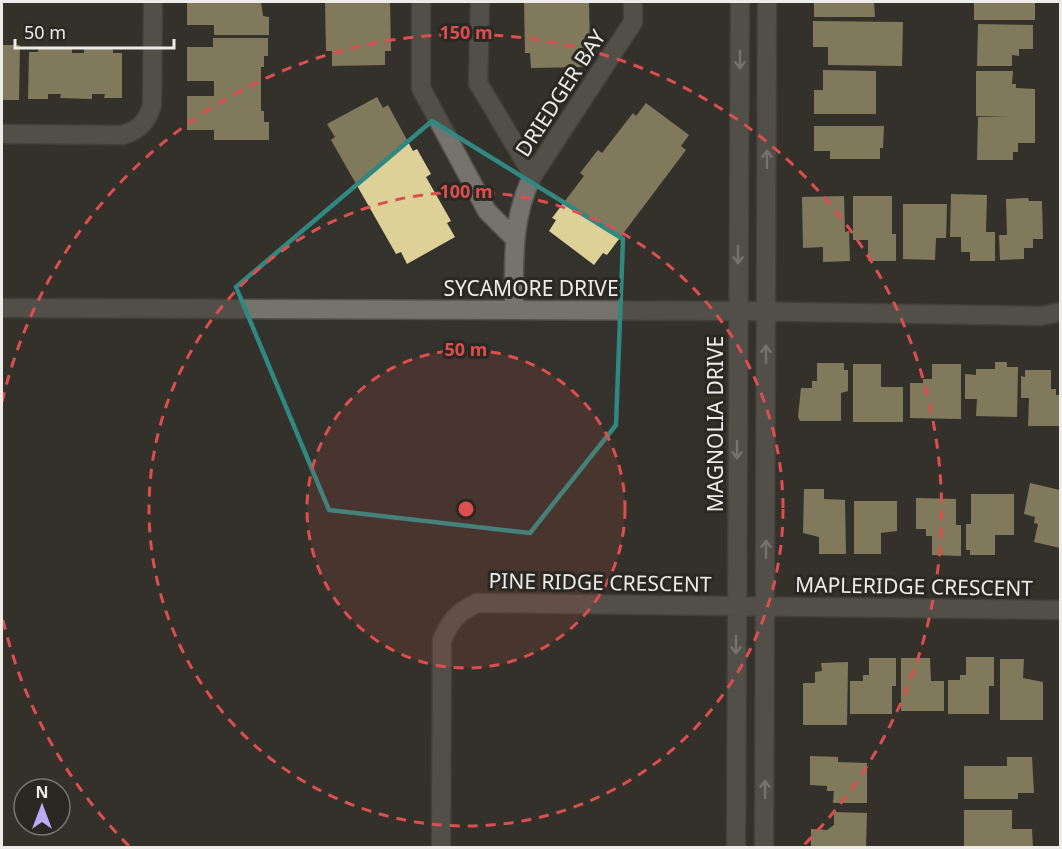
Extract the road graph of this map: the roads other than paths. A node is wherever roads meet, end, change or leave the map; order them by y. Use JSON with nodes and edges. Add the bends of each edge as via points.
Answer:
{"nodes":[{"id":1,"x":153,"y":2,"type":"edge"},
{"id":2,"x":421,"y":2,"type":"edge"},
{"id":3,"x":480,"y":2,"type":"edge"},
{"id":4,"x":633,"y":2,"type":"edge"},
{"id":5,"x":740,"y":2,"type":"edge"},
{"id":6,"x":767,"y":2,"type":"edge"},
{"id":7,"x":2,"y":134,"type":"edge"},
{"id":8,"x":533,"y":175,"type":"junction"},
{"id":9,"x":514,"y":238,"type":"junction"},
{"id":10,"x":2,"y":308,"type":"edge"},
{"id":11,"x":514,"y":310,"type":"junction"},
{"id":12,"x":738,"y":312,"type":"junction"},
{"id":13,"x":766,"y":312,"type":"junction"},
{"id":14,"x":1060,"y":312,"type":"edge"},
{"id":15,"x":736,"y":606,"type":"junction"},
{"id":16,"x":766,"y":607,"type":"junction"},
{"id":17,"x":1060,"y":610,"type":"edge"},
{"id":18,"x":441,"y":848,"type":"edge"},
{"id":19,"x":736,"y":848,"type":"edge"},
{"id":20,"x":765,"y":848,"type":"edge"}],
"edges":[{"from":1,"to":7,"type":"street","via":[[152,105],[148,118],[138,129],[123,135]]},
{"from":2,"to":9,"type":"street","via":[[421,88],[487,211]]},
{"from":3,"to":8,"type":"street","name":"DRIEDGER BAY","via":[[478,83]]},
{"from":4,"to":8,"type":"street","name":"DRIEDGER BAY","via":[[633,22]]},
{"from":5,"to":12,"type":"street","name":"MAGNOLIA DRIVE","one_way":true},
{"from":13,"to":6,"type":"street","one_way":true},
{"from":8,"to":9,"type":"street","name":"DRIEDGER BAY","via":[[522,198]]},
{"from":9,"to":11,"type":"street","name":"DRIEDGER BAY"},
{"from":10,"to":11,"type":"street","name":"SYCAMORE DRIVE"},
{"from":11,"to":12,"type":"street","name":"SYCAMORE DRIVE"},
{"from":12,"to":13,"type":"street","name":"SYCAMORE DRIVE"},
{"from":12,"to":15,"type":"street","name":"MAGNOLIA DRIVE","one_way":true},
{"from":13,"to":14,"type":"street","name":"SYCAMORE DRIVE","via":[[1041,316]]},
{"from":16,"to":13,"type":"street","one_way":true},
{"from":15,"to":16,"type":"street","name":"PINE RIDGE CRESCENT"},
{"from":15,"to":18,"type":"street","name":"PINE RIDGE CRESCENT","via":[[477,603],[460,611],[448,624],[442,640]]},
{"from":15,"to":19,"type":"street","name":"MAGNOLIA DRIVE","one_way":true},
{"from":16,"to":17,"type":"street","name":"MAPLERIDGE CRESCENT"},
{"from":20,"to":16,"type":"street","one_way":true}]}
